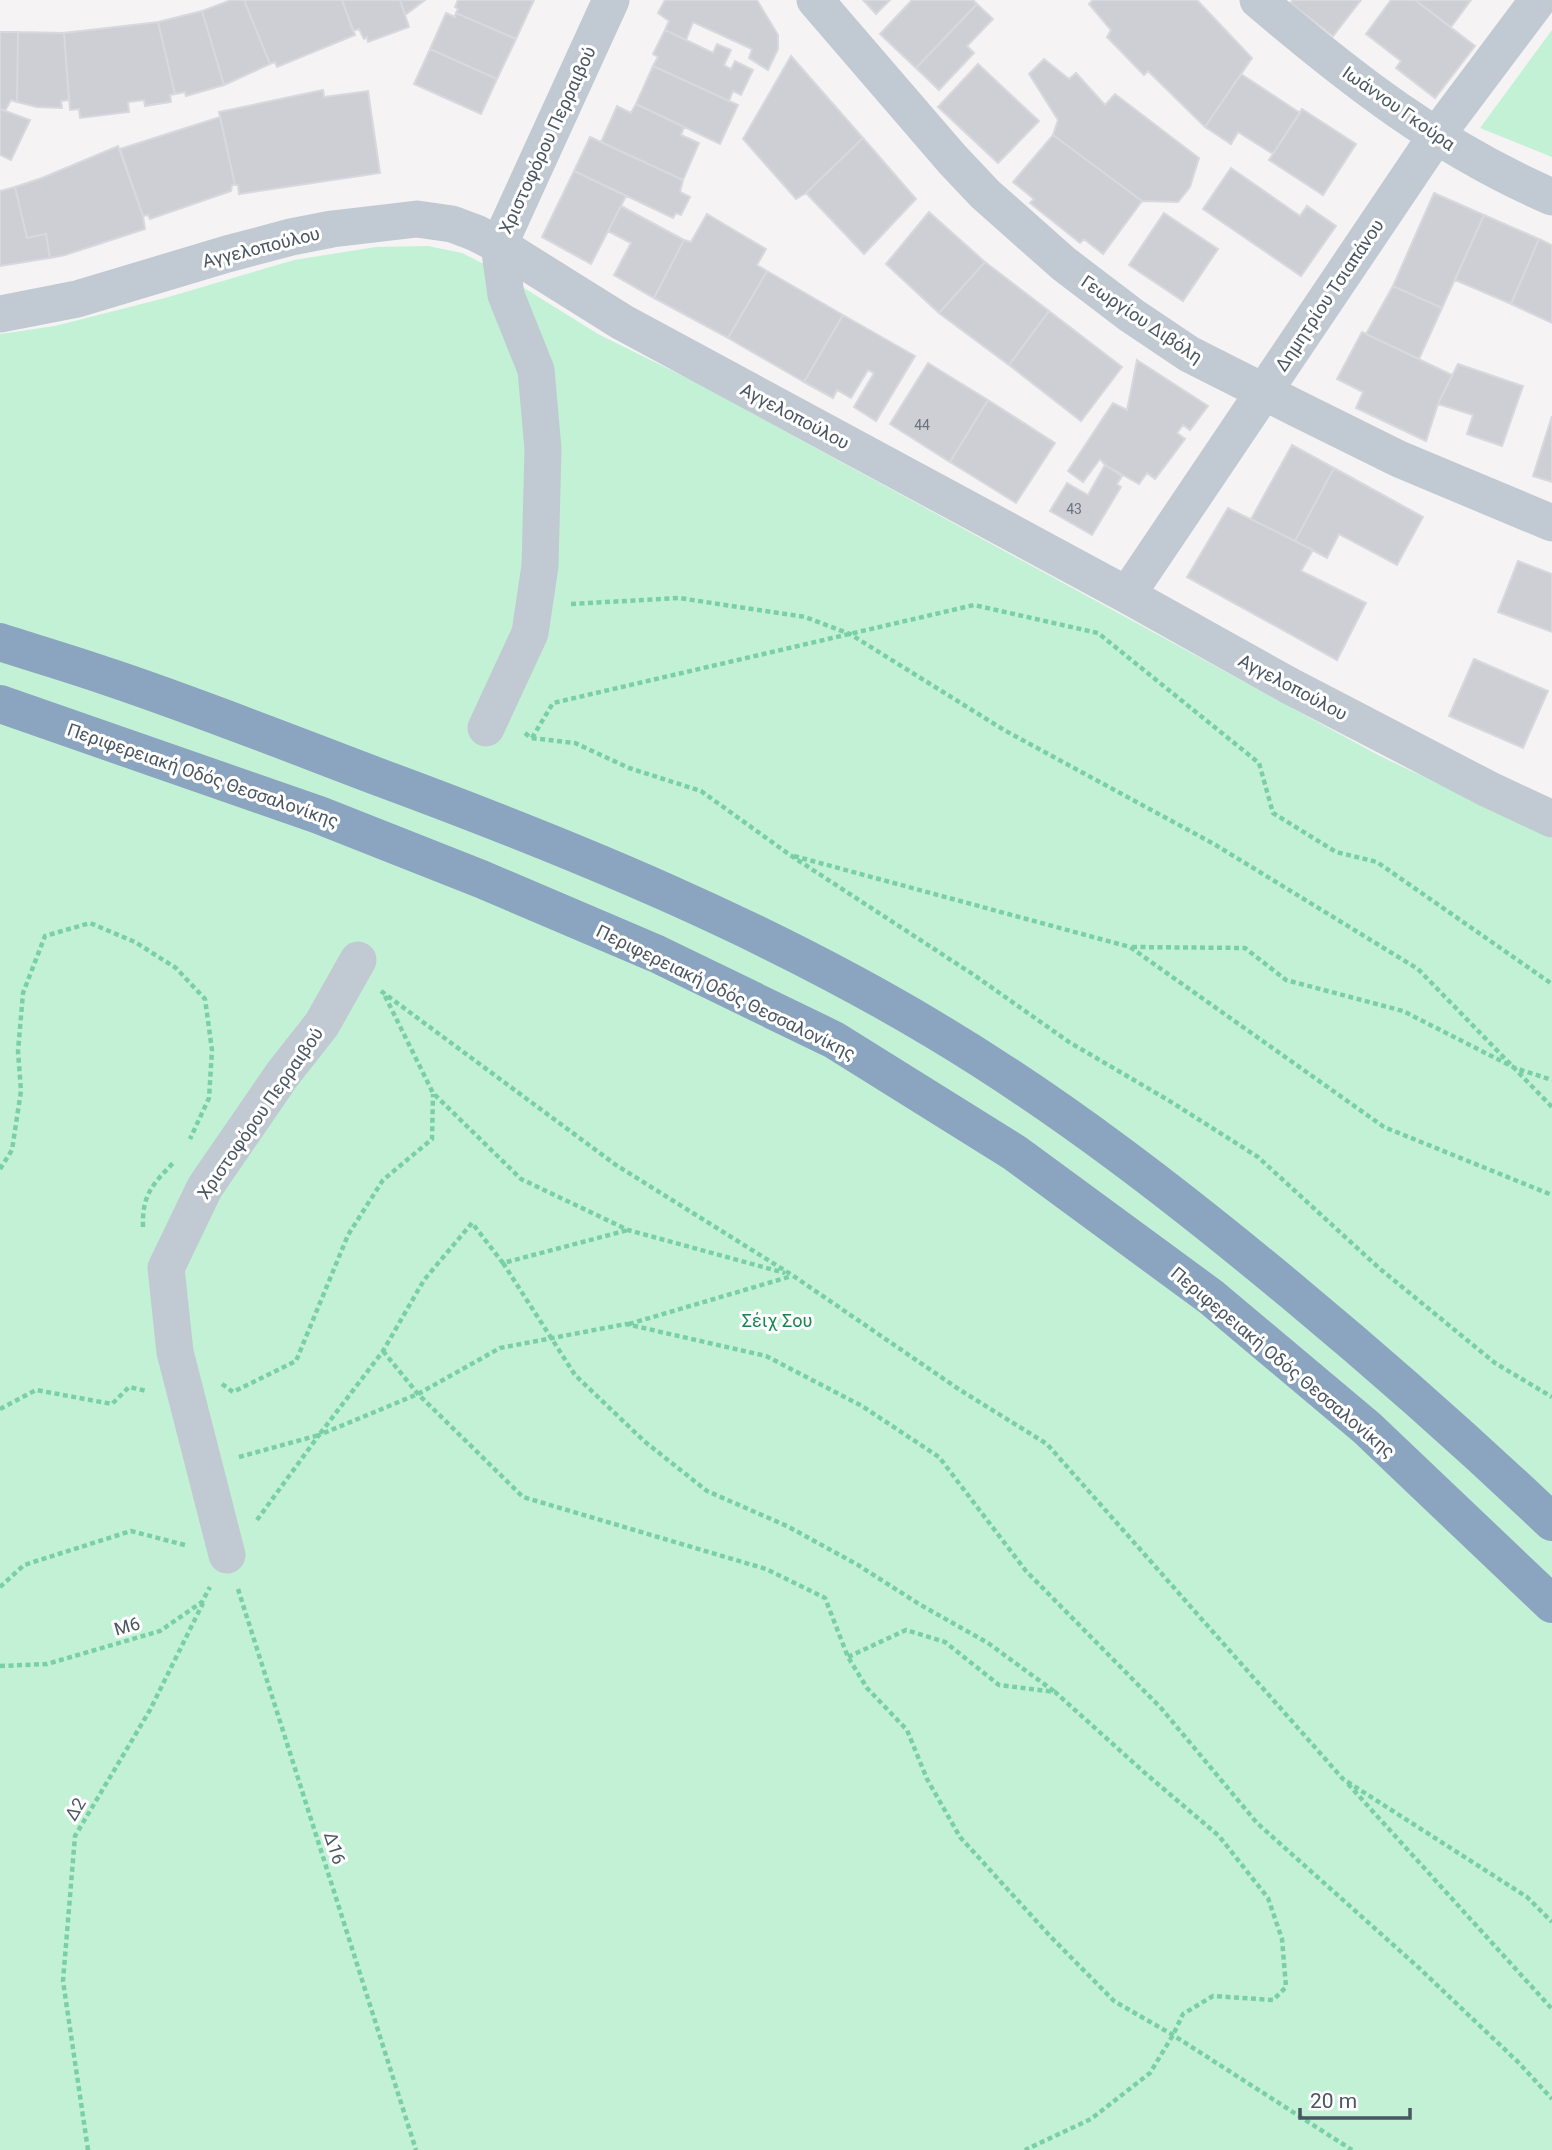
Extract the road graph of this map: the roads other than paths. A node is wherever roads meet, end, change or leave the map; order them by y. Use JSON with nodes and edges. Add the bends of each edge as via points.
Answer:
{"nodes":[{"id":1,"x":611,"y":0,"type":"edge"},
{"id":2,"x":815,"y":0,"type":"edge"},
{"id":3,"x":1258,"y":0,"type":"edge"},
{"id":4,"x":1538,"y":0,"type":"edge"},
{"id":5,"x":1436,"y":136,"type":"junction"},
{"id":6,"x":1552,"y":197,"type":"edge"},
{"id":7,"x":499,"y":245,"type":"junction"},
{"id":8,"x":0,"y":314,"type":"edge"},
{"id":9,"x":1263,"y":392,"type":"junction"},
{"id":10,"x":1552,"y":523,"type":"edge"},
{"id":11,"x":1128,"y":595,"type":"junction"},
{"id":12,"x":6,"y":643,"type":"edge"},
{"id":13,"x":0,"y":705,"type":"edge"},
{"id":14,"x":490,"y":719,"type":"road end"},
{"id":15,"x":1552,"y":819,"type":"edge"},
{"id":16,"x":357,"y":963,"type":"road end"},
{"id":17,"x":1552,"y":1522,"type":"edge"},
{"id":18,"x":227,"y":1555,"type":"road end"},
{"id":19,"x":1552,"y":1604,"type":"edge"}],
"edges":[{"from":1,"to":7,"type":"street","name":"Χριστοφόρου Περραιβού"},
{"from":2,"to":9,"type":"street","name":"Γεωργίου Διβόλη","via":[[952,159],[1026,232],[1163,337]]},
{"from":3,"to":5,"type":"street","name":"Ιωάννου Γκούρα","via":[[1364,87]]},
{"from":4,"to":5,"type":"street","name":"Δημητρίου Τσιαπάνου"},
{"from":5,"to":6,"type":"street","name":"Ιωάννου Γκούρα"},
{"from":5,"to":9,"type":"street","name":"Δημητρίου Τσιαπάνου"},
{"from":7,"to":8,"type":"street","name":"Αγγελοπούλου","via":[[464,228],[417,219],[332,229],[227,254],[77,299]]},
{"from":7,"to":11,"type":"street","name":"Αγγελοπούλου","via":[[622,322]]},
{"from":7,"to":14,"type":"street","name":"Χριστοφόρου Περραιβού","via":[[506,295],[536,370],[542,436],[540,566],[530,633]]},
{"from":9,"to":10,"type":"street","name":"Γεωργίου Διβόλη","via":[[1399,459]]},
{"from":9,"to":11,"type":"street","name":"Δημητρίου Τσιαπάνου"},
{"from":11,"to":15,"type":"street","name":"Αγγελοπούλου","via":[[1302,692]]},
{"from":12,"to":17,"type":"highway","via":[[114,678],[509,825],[743,929],[926,1026],[1039,1098],[1164,1188],[1394,1377]]},
{"from":13,"to":19,"type":"highway","name":"Περιφερειακή Οδός Θεσσαλονίκης","via":[[319,815],[481,879],[657,954],[834,1040],[1015,1153],[1211,1297],[1367,1428]]},
{"from":16,"to":18,"type":"street","name":"Χριστοφόρου Περραιβού","via":[[321,1024],[205,1187],[166,1268],[175,1352]]}]}
